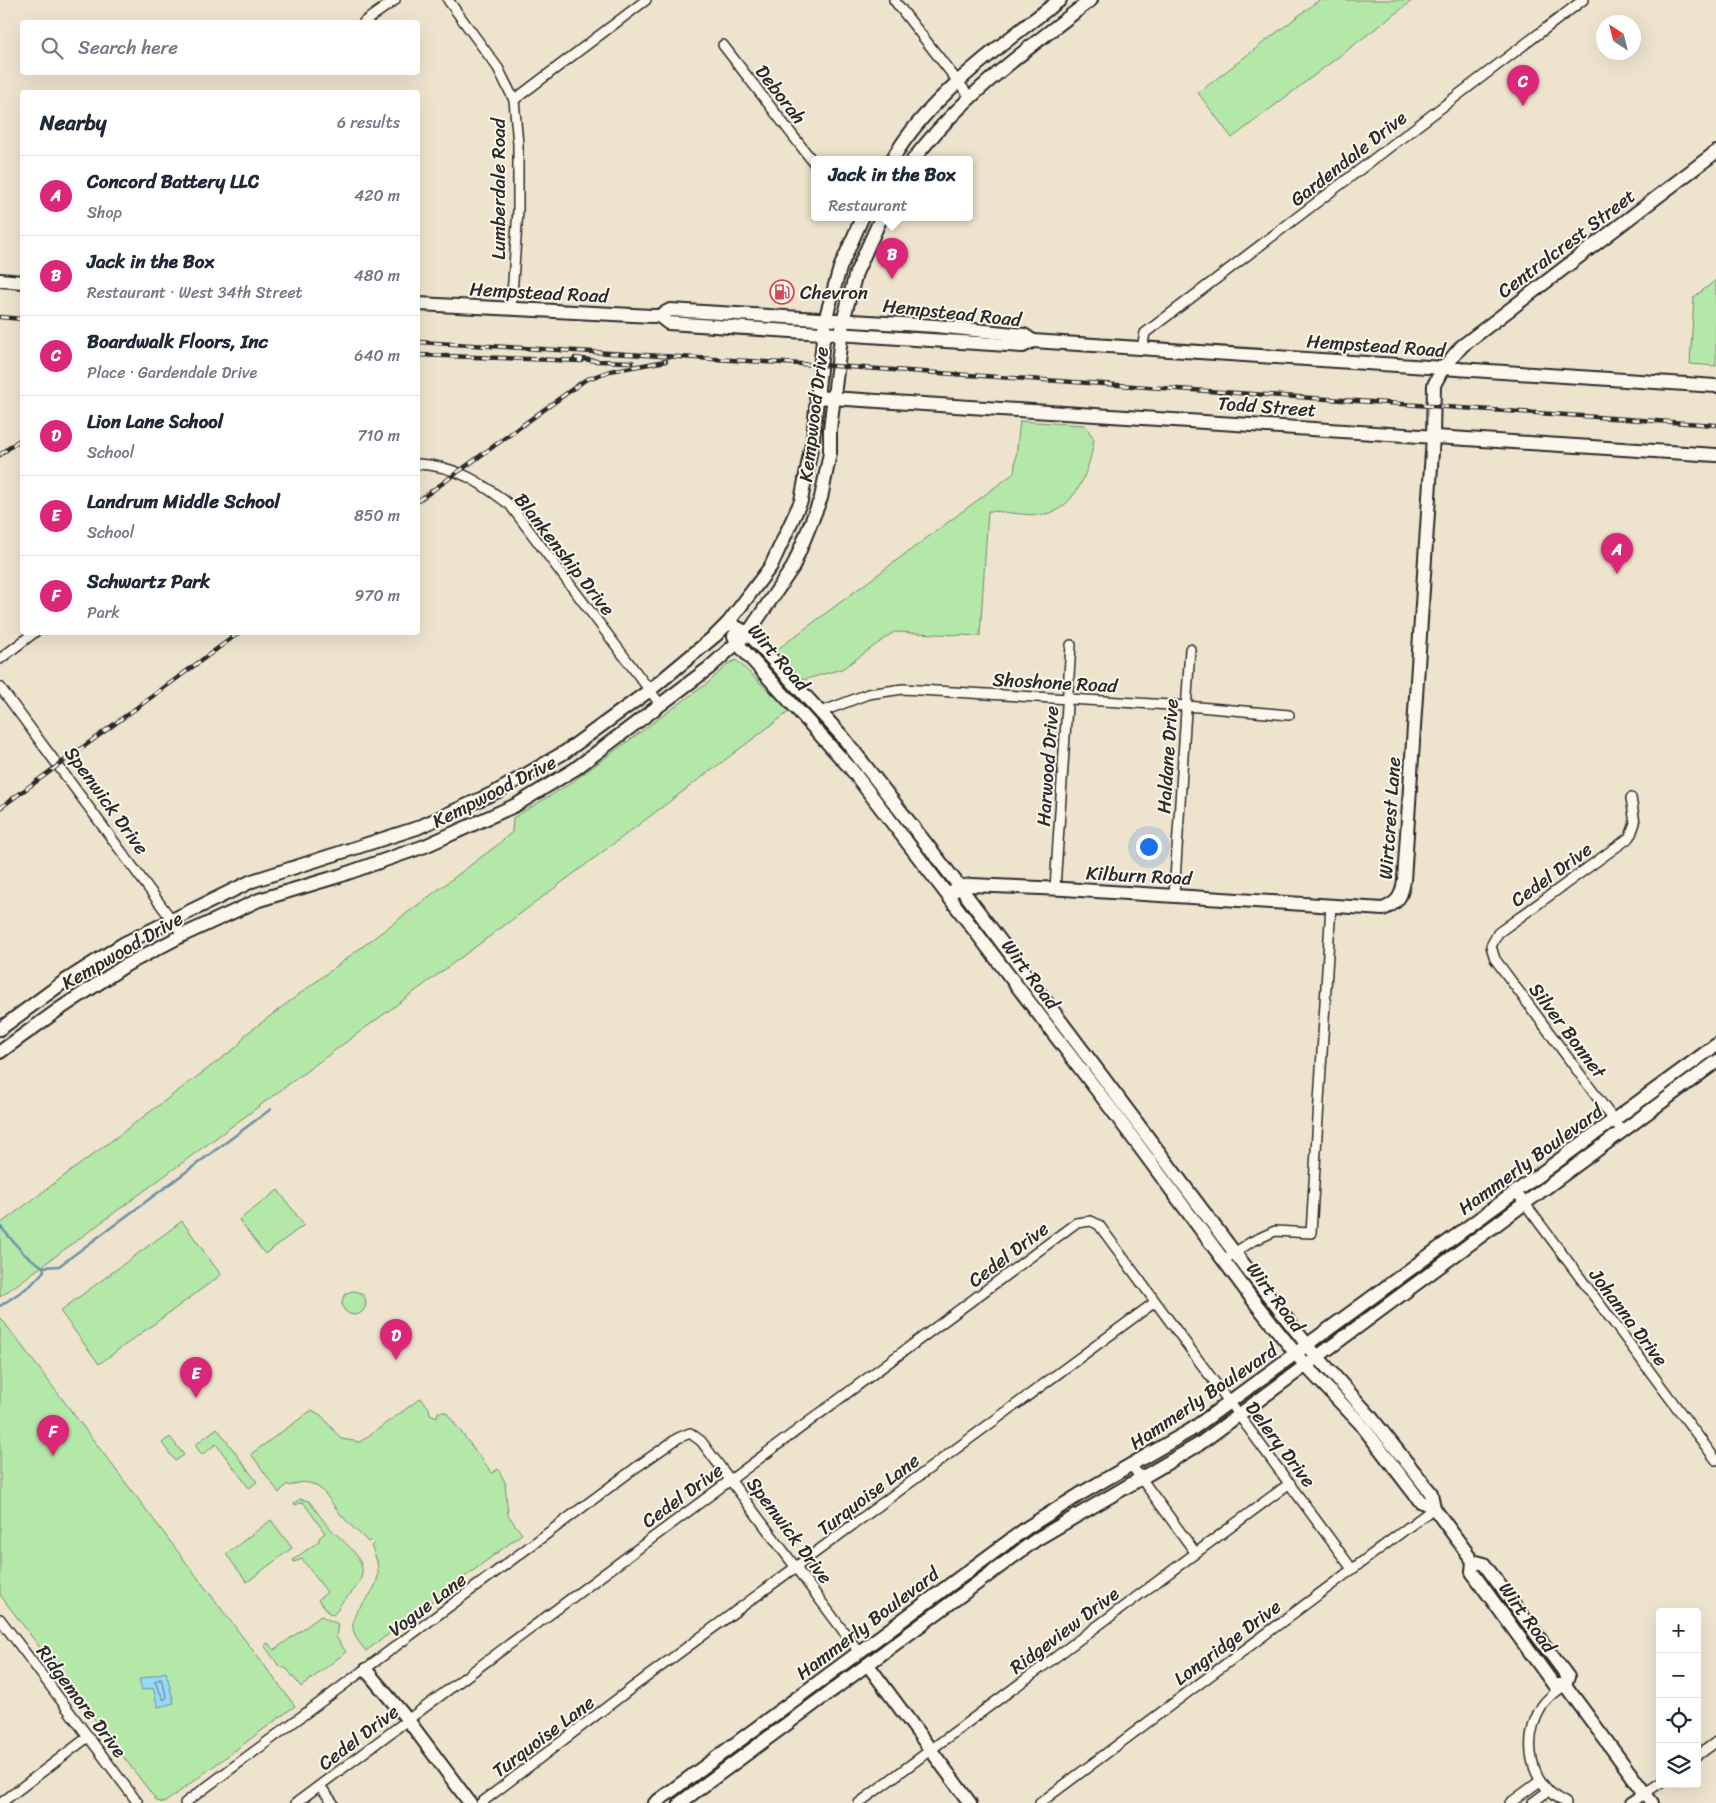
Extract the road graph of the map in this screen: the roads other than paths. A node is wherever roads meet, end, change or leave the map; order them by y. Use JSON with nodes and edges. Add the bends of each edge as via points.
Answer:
{"nodes":[{"id":1,"x":395,"y":0,"type":"edge"},
{"id":2,"x":448,"y":0,"type":"edge"},
{"id":3,"x":646,"y":0,"type":"edge"},
{"id":4,"x":894,"y":0,"type":"edge"},
{"id":5,"x":1060,"y":0,"type":"edge"},
{"id":6,"x":1090,"y":0,"type":"edge"},
{"id":7,"x":1583,"y":0,"type":"edge"},
{"id":8,"x":367,"y":20,"type":"edge"},
{"id":9,"x":723,"y":45,"type":"dead end"},
{"id":10,"x":958,"y":82,"type":"junction"},
{"id":11,"x":970,"y":97,"type":"junction"},
{"id":12,"x":514,"y":100,"type":"junction"},
{"id":13,"x":1716,"y":152,"type":"edge"},
{"id":14,"x":895,"y":156,"type":"edge"},
{"id":15,"x":916,"y":156,"type":"edge"},
{"id":16,"x":811,"y":158,"type":"edge"},
{"id":17,"x":861,"y":221,"type":"edge"},
{"id":18,"x":879,"y":221,"type":"edge"},
{"id":19,"x":0,"y":280,"type":"edge"},
{"id":20,"x":20,"y":282,"type":"edge"},
{"id":21,"x":420,"y":304,"type":"edge"},
{"id":22,"x":511,"y":309,"type":"junction"},
{"id":23,"x":659,"y":316,"type":"junction"},
{"id":24,"x":825,"y":320,"type":"junction"},
{"id":25,"x":843,"y":320,"type":"junction"},
{"id":26,"x":822,"y":333,"type":"junction"},
{"id":27,"x":841,"y":334,"type":"junction"},
{"id":28,"x":1033,"y":341,"type":"junction"},
{"id":29,"x":1142,"y":348,"type":"junction"},
{"id":30,"x":1443,"y":368,"type":"junction"},
{"id":31,"x":1716,"y":386,"type":"edge"},
{"id":32,"x":816,"y":397,"type":"junction"},
{"id":33,"x":834,"y":398,"type":"junction"},
{"id":34,"x":1433,"y":436,"type":"junction"},
{"id":35,"x":1716,"y":455,"type":"edge"},
{"id":36,"x":420,"y":464,"type":"edge"},
{"id":37,"x":795,"y":513,"type":"junction"},
{"id":38,"x":813,"y":519,"type":"junction"},
{"id":39,"x":728,"y":622,"type":"junction"},
{"id":40,"x":748,"y":633,"type":"junction"},
{"id":41,"x":31,"y":635,"type":"edge"},
{"id":42,"x":737,"y":643,"type":"junction"},
{"id":43,"x":1071,"y":645,"type":"dead end"},
{"id":44,"x":1190,"y":649,"type":"dead end"},
{"id":45,"x":0,"y":659,"type":"edge"},
{"id":46,"x":0,"y":687,"type":"edge"},
{"id":47,"x":650,"y":690,"type":"junction"},
{"id":48,"x":1067,"y":699,"type":"junction"},
{"id":49,"x":660,"y":704,"type":"junction"},
{"id":50,"x":1187,"y":706,"type":"junction"},
{"id":51,"x":821,"y":712,"type":"junction"},
{"id":52,"x":1289,"y":715,"type":"dead end"},
{"id":53,"x":1631,"y":798,"type":"dead end"},
{"id":54,"x":960,"y":887,"type":"junction"},
{"id":55,"x":1055,"y":888,"type":"junction"},
{"id":56,"x":948,"y":895,"type":"junction"},
{"id":57,"x":1174,"y":895,"type":"junction"},
{"id":58,"x":1331,"y":905,"type":"junction"},
{"id":59,"x":172,"y":919,"type":"junction"},
{"id":60,"x":183,"y":935,"type":"junction"},
{"id":61,"x":1491,"y":946,"type":"joint"},
{"id":62,"x":22,"y":1013,"type":"junction"},
{"id":63,"x":34,"y":1028,"type":"junction"},
{"id":64,"x":0,"y":1029,"type":"edge"},
{"id":65,"x":1716,"y":1045,"type":"edge"},
{"id":66,"x":0,"y":1052,"type":"edge"},
{"id":67,"x":1716,"y":1062,"type":"edge"},
{"id":68,"x":1614,"y":1120,"type":"junction"},
{"id":69,"x":1622,"y":1131,"type":"junction"},
{"id":70,"x":1517,"y":1192,"type":"junction"},
{"id":71,"x":1525,"y":1203,"type":"junction"},
{"id":72,"x":1091,"y":1221,"type":"joint"},
{"id":73,"x":1230,"y":1256,"type":"junction"},
{"id":74,"x":1423,"y":1270,"type":"junction"},
{"id":75,"x":1155,"y":1302,"type":"junction"},
{"id":76,"x":1313,"y":1350,"type":"junction"},
{"id":77,"x":1301,"y":1360,"type":"junction"},
{"id":78,"x":1230,"y":1403,"type":"junction"},
{"id":79,"x":1238,"y":1414,"type":"junction"},
{"id":80,"x":690,"y":1433,"type":"joint"},
{"id":81,"x":1716,"y":1460,"type":"edge"},
{"id":82,"x":1132,"y":1466,"type":"junction"},
{"id":83,"x":1141,"y":1479,"type":"junction"},
{"id":84,"x":730,"y":1480,"type":"junction"},
{"id":85,"x":1290,"y":1483,"type":"junction"},
{"id":86,"x":1434,"y":1508,"type":"junction"},
{"id":87,"x":1008,"y":1542,"type":"junction"},
{"id":88,"x":1195,"y":1552,"type":"junction"},
{"id":89,"x":1017,"y":1554,"type":"junction"},
{"id":90,"x":795,"y":1568,"type":"junction"},
{"id":91,"x":1352,"y":1569,"type":"junction"},
{"id":92,"x":0,"y":1619,"type":"edge"},
{"id":93,"x":899,"y":1622,"type":"junction"},
{"id":94,"x":859,"y":1652,"type":"junction"},
{"id":95,"x":868,"y":1665,"type":"junction"},
{"id":96,"x":366,"y":1670,"type":"junction"},
{"id":97,"x":1565,"y":1685,"type":"junction"},
{"id":98,"x":825,"y":1697,"type":"junction"},
{"id":99,"x":408,"y":1720,"type":"junction"},
{"id":100,"x":88,"y":1737,"type":"junction"},
{"id":101,"x":744,"y":1738,"type":"junction"},
{"id":102,"x":1716,"y":1742,"type":"edge"},
{"id":103,"x":752,"y":1750,"type":"junction"},
{"id":104,"x":931,"y":1750,"type":"junction"},
{"id":105,"x":1701,"y":1753,"type":"edge"},
{"id":106,"x":1540,"y":1781,"type":"junction"},
{"id":107,"x":320,"y":1786,"type":"junction"},
{"id":108,"x":1548,"y":1791,"type":"junction"},
{"id":109,"x":1649,"y":1798,"type":"edge"},
{"id":110,"x":1,"y":1803,"type":"edge"},
{"id":111,"x":138,"y":1803,"type":"edge"},
{"id":112,"x":185,"y":1803,"type":"edge"},
{"id":113,"x":296,"y":1803,"type":"edge"},
{"id":114,"x":333,"y":1803,"type":"edge"},
{"id":115,"x":470,"y":1803,"type":"edge"},
{"id":116,"x":481,"y":1803,"type":"edge"},
{"id":117,"x":655,"y":1803,"type":"edge"},
{"id":118,"x":680,"y":1803,"type":"edge"},
{"id":119,"x":859,"y":1803,"type":"edge"},
{"id":120,"x":970,"y":1803,"type":"edge"},
{"id":121,"x":1040,"y":1803,"type":"edge"},
{"id":122,"x":1510,"y":1803,"type":"edge"},
{"id":123,"x":1532,"y":1803,"type":"edge"},
{"id":124,"x":1566,"y":1803,"type":"edge"},
{"id":125,"x":1630,"y":1803,"type":"edge"}],
"edges":[{"from":1,"to":8,"type":"street"},
{"from":2,"to":12,"type":"street","name":"Lumberdale Road","via":[[498,68]]},
{"from":3,"to":12,"type":"street"},
{"from":4,"to":10,"type":"street"},
{"from":5,"to":10,"type":"main road"},
{"from":6,"to":11,"type":"main road"},
{"from":7,"to":29,"type":"street","name":"Gardendale Drive","via":[[1152,327],[1145,333]]},
{"from":9,"to":16,"type":"street","name":"Deborah"},
{"from":10,"to":11,"type":"street"},
{"from":10,"to":14,"type":"main road","via":[[916,126]]},
{"from":11,"to":15,"type":"main road"},
{"from":12,"to":22,"type":"street","name":"Lumberdale Road","via":[[518,210]]},
{"from":13,"to":30,"type":"main road","name":"Centralcrest Street","via":[[1462,346]]},
{"from":17,"to":24,"type":"main road","name":"Kempwood Drive","via":[[840,268]]},
{"from":18,"to":25,"type":"main road","name":"Kempwood Drive","via":[[856,273]]},
{"from":19,"to":20,"type":"main road"},
{"from":21,"to":22,"type":"main road","name":"Hempstead Road"},
{"from":22,"to":23,"type":"main road","name":"Hempstead Road"},
{"from":23,"to":24,"type":"main road","name":"Hempstead Road","via":[[670,310]]},
{"from":23,"to":26,"type":"main road","name":"Hempstead Road","via":[[668,323]]},
{"from":24,"to":25,"type":"main road","name":"Hempstead Road"},
{"from":24,"to":26,"type":"main road","name":"Kempwood Drive"},
{"from":25,"to":27,"type":"main road","name":"Kempwood Drive"},
{"from":25,"to":28,"type":"main road","name":"Hempstead Road","via":[[1015,334]]},
{"from":26,"to":27,"type":"main road","name":"Hempstead Road"},
{"from":26,"to":32,"type":"main road","name":"Kempwood Drive"},
{"from":27,"to":28,"type":"main road","name":"Hempstead Road","via":[[1023,346]]},
{"from":27,"to":33,"type":"main road","name":"Kempwood Drive"},
{"from":28,"to":29,"type":"main road","name":"Hempstead Road"},
{"from":29,"to":30,"type":"main road","name":"Hempstead Road"},
{"from":30,"to":31,"type":"main road","name":"Hempstead Road"},
{"from":30,"to":34,"type":"main road","name":"Wirtcrest Lane","via":[[1434,385]]},
{"from":32,"to":33,"type":"main road","name":"Todd Street"},
{"from":32,"to":37,"type":"main road","name":"Kempwood Drive","via":[[813,438],[801,500]]},
{"from":33,"to":34,"type":"main road","name":"Todd Street"},
{"from":33,"to":38,"type":"main road","name":"Kempwood Drive","via":[[830,452],[821,498]]},
{"from":34,"to":35,"type":"main road","name":"Todd Street"},
{"from":34,"to":58,"type":"main road","name":"Wirtcrest Lane","via":[[1402,894],[1394,905],[1383,909]]},
{"from":36,"to":47,"type":"street","name":"Blankenship Drive","via":[[435,465],[478,481],[510,505]]},
{"from":37,"to":38,"type":"main road"},
{"from":37,"to":39,"type":"main road","name":"Kempwood Drive","via":[[772,566]]},
{"from":38,"to":40,"type":"main road","name":"Kempwood Drive","via":[[793,567]]},
{"from":39,"to":40,"type":"main road","name":"Wirt Road"},
{"from":39,"to":42,"type":"main road","name":"Wirt Road"},
{"from":39,"to":47,"type":"main road","name":"Kempwood Drive"},
{"from":40,"to":42,"type":"main road","name":"Kempwood Drive"},
{"from":40,"to":51,"type":"main road","name":"Wirt Road"},
{"from":41,"to":45,"type":"street"},
{"from":42,"to":49,"type":"main road","name":"Kempwood Drive"},
{"from":42,"to":56,"type":"main road","name":"Wirt Road","via":[[832,746]]},
{"from":43,"to":48,"type":"street","name":"Harwood Drive"},
{"from":44,"to":50,"type":"street","name":"Haldane Drive"},
{"from":46,"to":59,"type":"street","name":"Spenwick Drive"},
{"from":47,"to":49,"type":"street","name":"Blankenship Drive"},
{"from":47,"to":59,"type":"main road","name":"Kempwood Drive","via":[[565,752],[467,807],[417,828],[252,881]]},
{"from":48,"to":50,"type":"street","name":"Shoshone Road"},
{"from":48,"to":51,"type":"street","name":"Shoshone Road","via":[[903,689],[868,694]]},
{"from":48,"to":55,"type":"street","name":"Harwood Drive"},
{"from":49,"to":60,"type":"main road","name":"Kempwood Drive","via":[[576,770],[477,824],[380,862],[259,900]]},
{"from":50,"to":52,"type":"street","name":"Shoshone Road"},
{"from":50,"to":57,"type":"street","name":"Haldane Drive"},
{"from":51,"to":54,"type":"main road","name":"Wirt Road"},
{"from":53,"to":61,"type":"street","name":"Cedel Drive","via":[[1635,823],[1630,837],[1498,934]]},
{"from":54,"to":55,"type":"main road","name":"Kilburn Road"},
{"from":54,"to":56,"type":"main road"},
{"from":54,"to":73,"type":"main road","name":"Wirt Road"},
{"from":55,"to":57,"type":"main road","name":"Kilburn Road"},
{"from":56,"to":73,"type":"main road","name":"Wirt Road"},
{"from":57,"to":58,"type":"main road","name":"Kilburn Road"},
{"from":58,"to":73,"type":"street","via":[[1311,1233],[1275,1231]]},
{"from":59,"to":60,"type":"street","name":"Spenwick Drive"},
{"from":59,"to":62,"type":"main road","name":"Kempwood Drive","via":[[123,944]]},
{"from":60,"to":63,"type":"main road","name":"Kempwood Drive","via":[[126,965]]},
{"from":61,"to":68,"type":"street","name":"Silver Bonnet","via":[[1495,959]]},
{"from":62,"to":63,"type":"main road"},
{"from":62,"to":64,"type":"main road","name":"Kempwood Drive"},
{"from":63,"to":66,"type":"main road","name":"Kempwood Drive"},
{"from":65,"to":68,"type":"main road","name":"Hammerly Boulevard"},
{"from":67,"to":69,"type":"main road","name":"Hammerly Boulevard"},
{"from":68,"to":69,"type":"street","name":"Silver Bonnet"},
{"from":68,"to":70,"type":"main road","name":"Hammerly Boulevard"},
{"from":69,"to":71,"type":"main road","name":"Hammerly Boulevard"},
{"from":70,"to":71,"type":"street","name":"Johanna Drive"},
{"from":70,"to":74,"type":"main road","name":"Hammerly Boulevard"},
{"from":71,"to":74,"type":"main road","name":"Hammerly Boulevard"},
{"from":71,"to":81,"type":"street","name":"Johanna Drive"},
{"from":72,"to":75,"type":"street","name":"Delery Drive","via":[[1099,1225]]},
{"from":72,"to":84,"type":"street","name":"Cedel Drive","via":[[1076,1223]]},
{"from":73,"to":76,"type":"main road","name":"Wirt Road"},
{"from":73,"to":77,"type":"main road","name":"Wirt Road","via":[[1256,1304]]},
{"from":74,"to":76,"type":"main road","name":"Hammerly Boulevard"},
{"from":75,"to":78,"type":"street","name":"Delery Drive"},
{"from":75,"to":90,"type":"street","name":"Turquoise Lane"},
{"from":76,"to":77,"type":"main road","name":"Hammerly Boulevard"},
{"from":76,"to":86,"type":"main road","name":"Wirt Road","via":[[1431,1493]]},
{"from":77,"to":78,"type":"main road","name":"Hammerly Boulevard"},
{"from":77,"to":79,"type":"main road","name":"Hammerly Boulevard"},
{"from":77,"to":86,"type":"main road","name":"Wirt Road","via":[[1360,1423],[1420,1502]]},
{"from":78,"to":79,"type":"street","name":"Delery Drive"},
{"from":78,"to":82,"type":"main road","name":"Hammerly Boulevard"},
{"from":79,"to":83,"type":"main road","name":"Hammerly Boulevard","via":[[1198,1444]]},
{"from":79,"to":85,"type":"street","name":"Delery Drive"},
{"from":80,"to":84,"type":"street","name":"Spenwick Drive"},
{"from":80,"to":96,"type":"street","name":"Vogue Lane","via":[[638,1466]]},
{"from":82,"to":83,"type":"street"},
{"from":82,"to":87,"type":"main road","name":"Hammerly Boulevard","via":[[1082,1493]]},
{"from":83,"to":88,"type":"street"},
{"from":83,"to":89,"type":"main road","name":"Hammerly Boulevard","via":[[1091,1505]]},
{"from":84,"to":90,"type":"street","name":"Spenwick Drive"},
{"from":84,"to":99,"type":"street","name":"Cedel Drive"},
{"from":85,"to":88,"type":"street","name":"Ridgeview Drive"},
{"from":85,"to":91,"type":"street","name":"Delery Drive"},
{"from":86,"to":91,"type":"street","name":"Longridge Drive"},
{"from":86,"to":97,"type":"main road","name":"Wirt Road","via":[[1473,1561],[1472,1572],[1554,1685]]},
{"from":87,"to":89,"type":"main road"},
{"from":87,"to":93,"type":"main road","name":"Hammerly Boulevard"},
{"from":88,"to":104,"type":"street","name":"Ridgeview Drive"},
{"from":89,"to":95,"type":"main road","name":"Hammerly Boulevard"},
{"from":90,"to":94,"type":"street","name":"Spenwick Drive"},
{"from":90,"to":116,"type":"street","name":"Turquoise Lane"},
{"from":91,"to":121,"type":"street","name":"Longridge Drive"},
{"from":92,"to":100,"type":"street","name":"Ridgemore Drive"},
{"from":93,"to":94,"type":"main road","name":"Hammerly Boulevard"},
{"from":93,"to":95,"type":"main road","via":[[868,1656]]},
{"from":94,"to":98,"type":"main road","via":[[857,1662],[842,1674]]},
{"from":94,"to":101,"type":"main road","name":"Hammerly Boulevard"},
{"from":95,"to":98,"type":"main road","name":"Hammerly Boulevard"},
{"from":95,"to":104,"type":"main road"},
{"from":96,"to":99,"type":"main road"},
{"from":96,"to":112,"type":"street","name":"Vogue Lane"},
{"from":97,"to":106,"type":"street","via":[[1542,1706],[1531,1731],[1531,1759]]},
{"from":97,"to":109,"type":"main road","name":"Wirt Road"},
{"from":98,"to":103,"type":"main road","name":"Hammerly Boulevard"},
{"from":99,"to":107,"type":"street","name":"Cedel Drive"},
{"from":99,"to":115,"type":"main road"},
{"from":100,"to":110,"type":"street"},
{"from":100,"to":111,"type":"street","name":"Ridgemore Drive"},
{"from":101,"to":103,"type":"main road"},
{"from":101,"to":117,"type":"main road","name":"Hammerly Boulevard"},
{"from":102,"to":105,"type":"street"},
{"from":103,"to":118,"type":"main road","name":"Hammerly Boulevard"},
{"from":104,"to":119,"type":"street","name":"Ridgeview Drive"},
{"from":104,"to":120,"type":"main road"},
{"from":106,"to":108,"type":"street"},
{"from":106,"to":122,"type":"street"},
{"from":107,"to":113,"type":"street","name":"Cedel Drive"},
{"from":107,"to":114,"type":"street"},
{"from":108,"to":123,"type":"street"},
{"from":108,"to":124,"type":"street"},
{"from":109,"to":125,"type":"street"}]}
